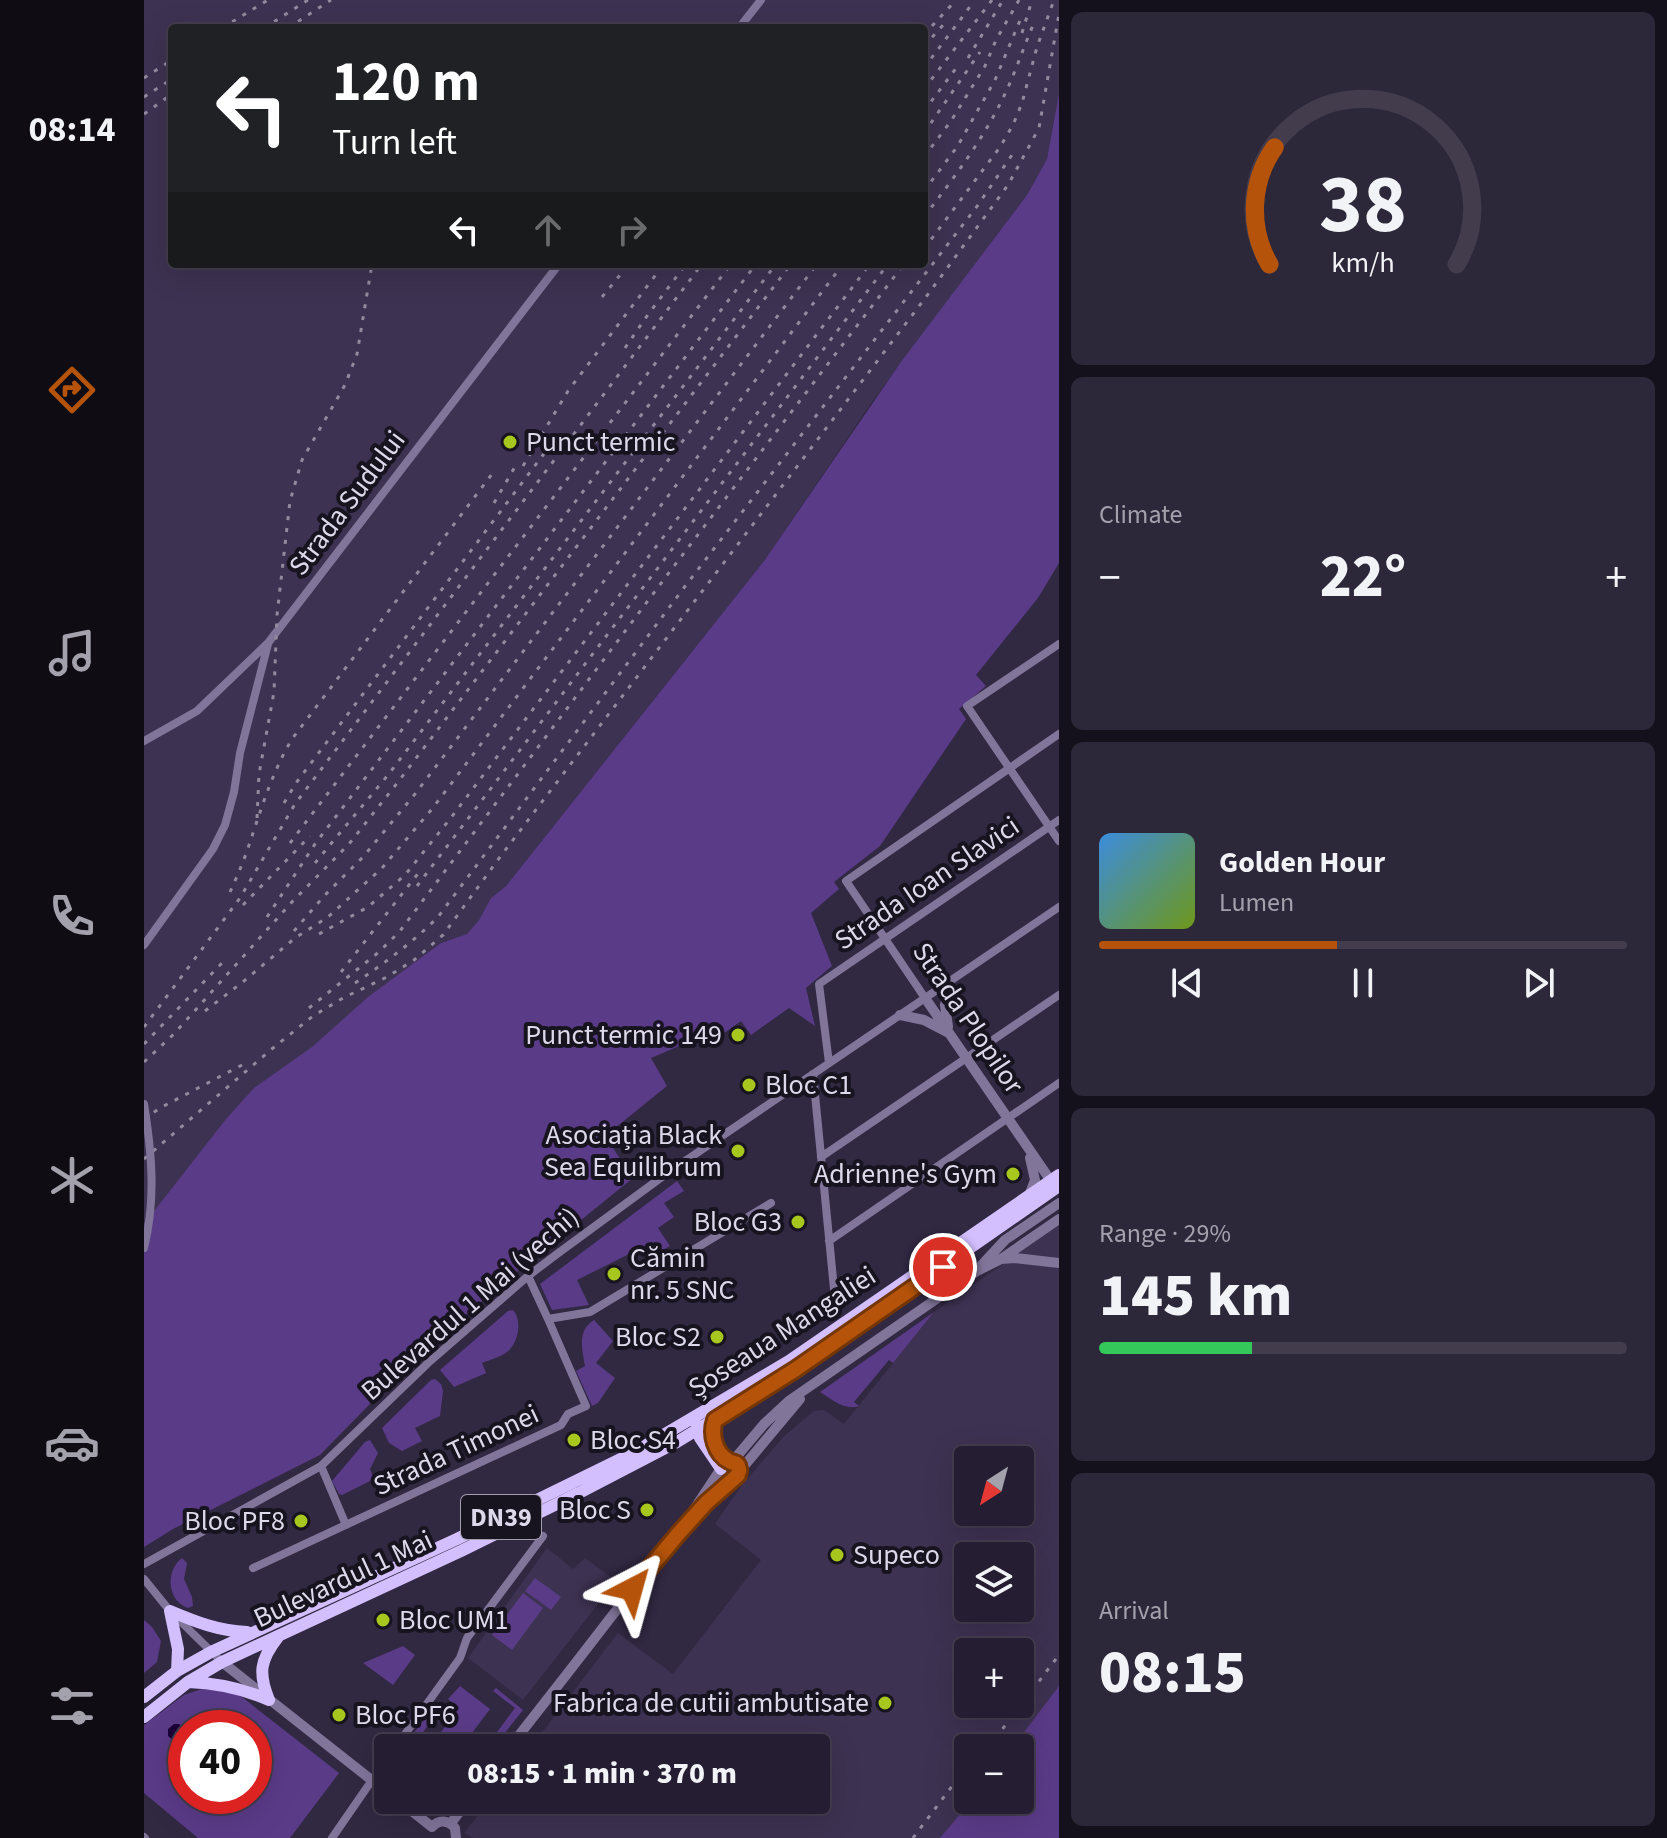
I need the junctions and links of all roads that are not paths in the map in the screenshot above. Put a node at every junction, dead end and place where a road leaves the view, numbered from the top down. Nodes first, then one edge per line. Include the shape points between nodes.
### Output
1 (761, 0) edge
2 (742, 24) edge
3 (556, 268) edge
4 (268, 643) junction
5 (1059, 644) edge
6 (1059, 734) edge
7 (144, 741) edge
8 (1009, 768) junction
9 (1059, 820) edge
10 (1049, 827) junction
11 (1059, 841) edge
12 (1059, 907) edge
13 (885, 939) junction
14 (144, 945) edge
15 (950, 981) junction
16 (1059, 995) edge
17 (925, 998) junction
18 (900, 1015) junction
19 (949, 1033) junction
20 (966, 1058) junction
21 (829, 1063) junction
22 (813, 1074) junction
23 (1059, 1083) edge
24 (144, 1104) edge
25 (1007, 1118) junction
26 (1028, 1149) junction
27 (821, 1157) junction
28 (1056, 1181) edge
29 (1029, 1196) junction
30 (771, 1203) dead end
31 (1059, 1203) edge
32 (1059, 1219) edge
33 (829, 1241) junction
34 (144, 1248) edge
35 (1001, 1259) junction
36 (1059, 1263) edge
37 (977, 1271) junction
38 (528, 1276) junction
39 (834, 1289) dead end
40 (548, 1319) junction
41 (809, 1388) junction
42 (715, 1420) junction
43 (694, 1425) junction
44 (725, 1465) junction
45 (321, 1466) junction
46 (737, 1475) junction
47 (346, 1525) junction
48 (679, 1533) junction
49 (543, 1536) dead end
50 (144, 1564) edge
51 (253, 1568) dead end
52 (144, 1579) edge
53 (170, 1611) junction
54 (252, 1632) junction
55 (280, 1635) junction
56 (211, 1652) junction
57 (222, 1662) junction
58 (177, 1671) junction
59 (188, 1682) junction
60 (144, 1697) edge
61 (269, 1700) junction
62 (144, 1717) edge
63 (405, 1734) edge
64 (520, 1734) edge
65 (374, 1777) edge
66 (372, 1780) junction
67 (412, 1814) edge
68 (458, 1814) edge
69 (451, 1823) junction
70 (431, 1832) edge
71 (332, 1838) edge
72 (456, 1838) edge

1 - 2 street
3 - 4 street, Strada Sudului
4 - 7 street, Strada Sudului via 197,711
4 - 14 street via 225,825
5 - 8 street via 967,706
6 - 8 street
8 - 10 street
8 - 13 street, Strada Plopilor via 846,881
9 - 10 street, Strada Ioan Slavici
10 - 11 street
10 - 13 street, Strada Ioan Slavici
12 - 15 street, Bulevardul 1 Mai (vechi)
13 - 17 street, Strada Plopilor
13 - 21 street, Strada Ioan Slavici via 819,984
15 - 17 street, Bulevardul 1 Mai (vechi)
15 - 19 street via 945,1005
16 - 20 street
17 - 18 street, Bulevardul 1 Mai (vechi)
17 - 19 street, Strada Plopilor
18 - 19 street
18 - 21 street, Bulevardul 1 Mai (vechi)
19 - 20 street, Strada Plopilor
20 - 25 street, Strada Plopilor
20 - 27 street
21 - 22 street, Bulevardul 1 Mai (vechi)
22 - 27 street
22 - 38 street, Bulevardul 1 Mai (vechi)
23 - 25 street
24 - 34 street, bridge via 153,1186
25 - 26 street, Strada Plopilor
25 - 33 street
26 - 28 street, Strada Plopilor
26 - 29 street via 1035,1180
27 - 33 street
28 - 29 main road, Șoseaua Mangaliei
28 - 42 main road, Șoseaua Mangaliei via 836,1342
29 - 43 main road, Șoseaua Mangaliei
30 - 40 street via 590,1312
31 - 37 street via 1005,1240
32 - 35 street, Șoseaua Mangaliei
33 - 39 street
35 - 36 street
35 - 37 street, Șoseaua Mangaliei
37 - 41 street, Șoseaua Mangaliei
38 - 40 street, Strada Timonei
38 - 45 street, Bulevardul 1 Mai (vechi)
40 - 47 street, Strada Timonei via 586,1406 568,1414 561,1425
41 - 44 street, Șoseaua Mangaliei via 776,1412
41 - 46 street, Șoseaua Mangaliei
42 - 43 main road, Șoseaua Mangaliei
42 - 44 main road via 712,1431
43 - 44 main road
43 - 54 main road, Bulevardul 1 Mai / DN39
43 - 55 main road, Bulevardul 1 Mai via 638,1463 510,1528
44 - 46 street via 737,1464
44 - 46 street via 724,1478
44 - 48 street, Șoseaua Mangaliei
45 - 47 street
45 - 50 street, Bulevardul 1 Mai (vechi)
46 - 48 street, Șoseaua Mangaliei
47 - 51 street, Strada Timonei
48 - 64 street, Șoseaua Mangaliei
49 - 63 street via 467,1638 460,1658
52 - 53 street
53 - 54 main road via 217,1629
53 - 56 street
53 - 58 main road
54 - 56 main road, Bulevardul 1 Mai / DN39
55 - 57 main road, Bulevardul 1 Mai
55 - 61 main road via 261,1669
56 - 57 street
56 - 58 main road, Bulevardul 1 Mai
57 - 59 main road, Bulevardul 1 Mai
57 - 61 street
58 - 60 main road, Bulevardul 1 Mai
59 - 61 main road
59 - 62 main road, Bulevardul 1 Mai
61 - 66 street
65 - 66 street
66 - 71 street
67 - 70 street
68 - 69 street
69 - 70 street via 439,1822
69 - 72 street

